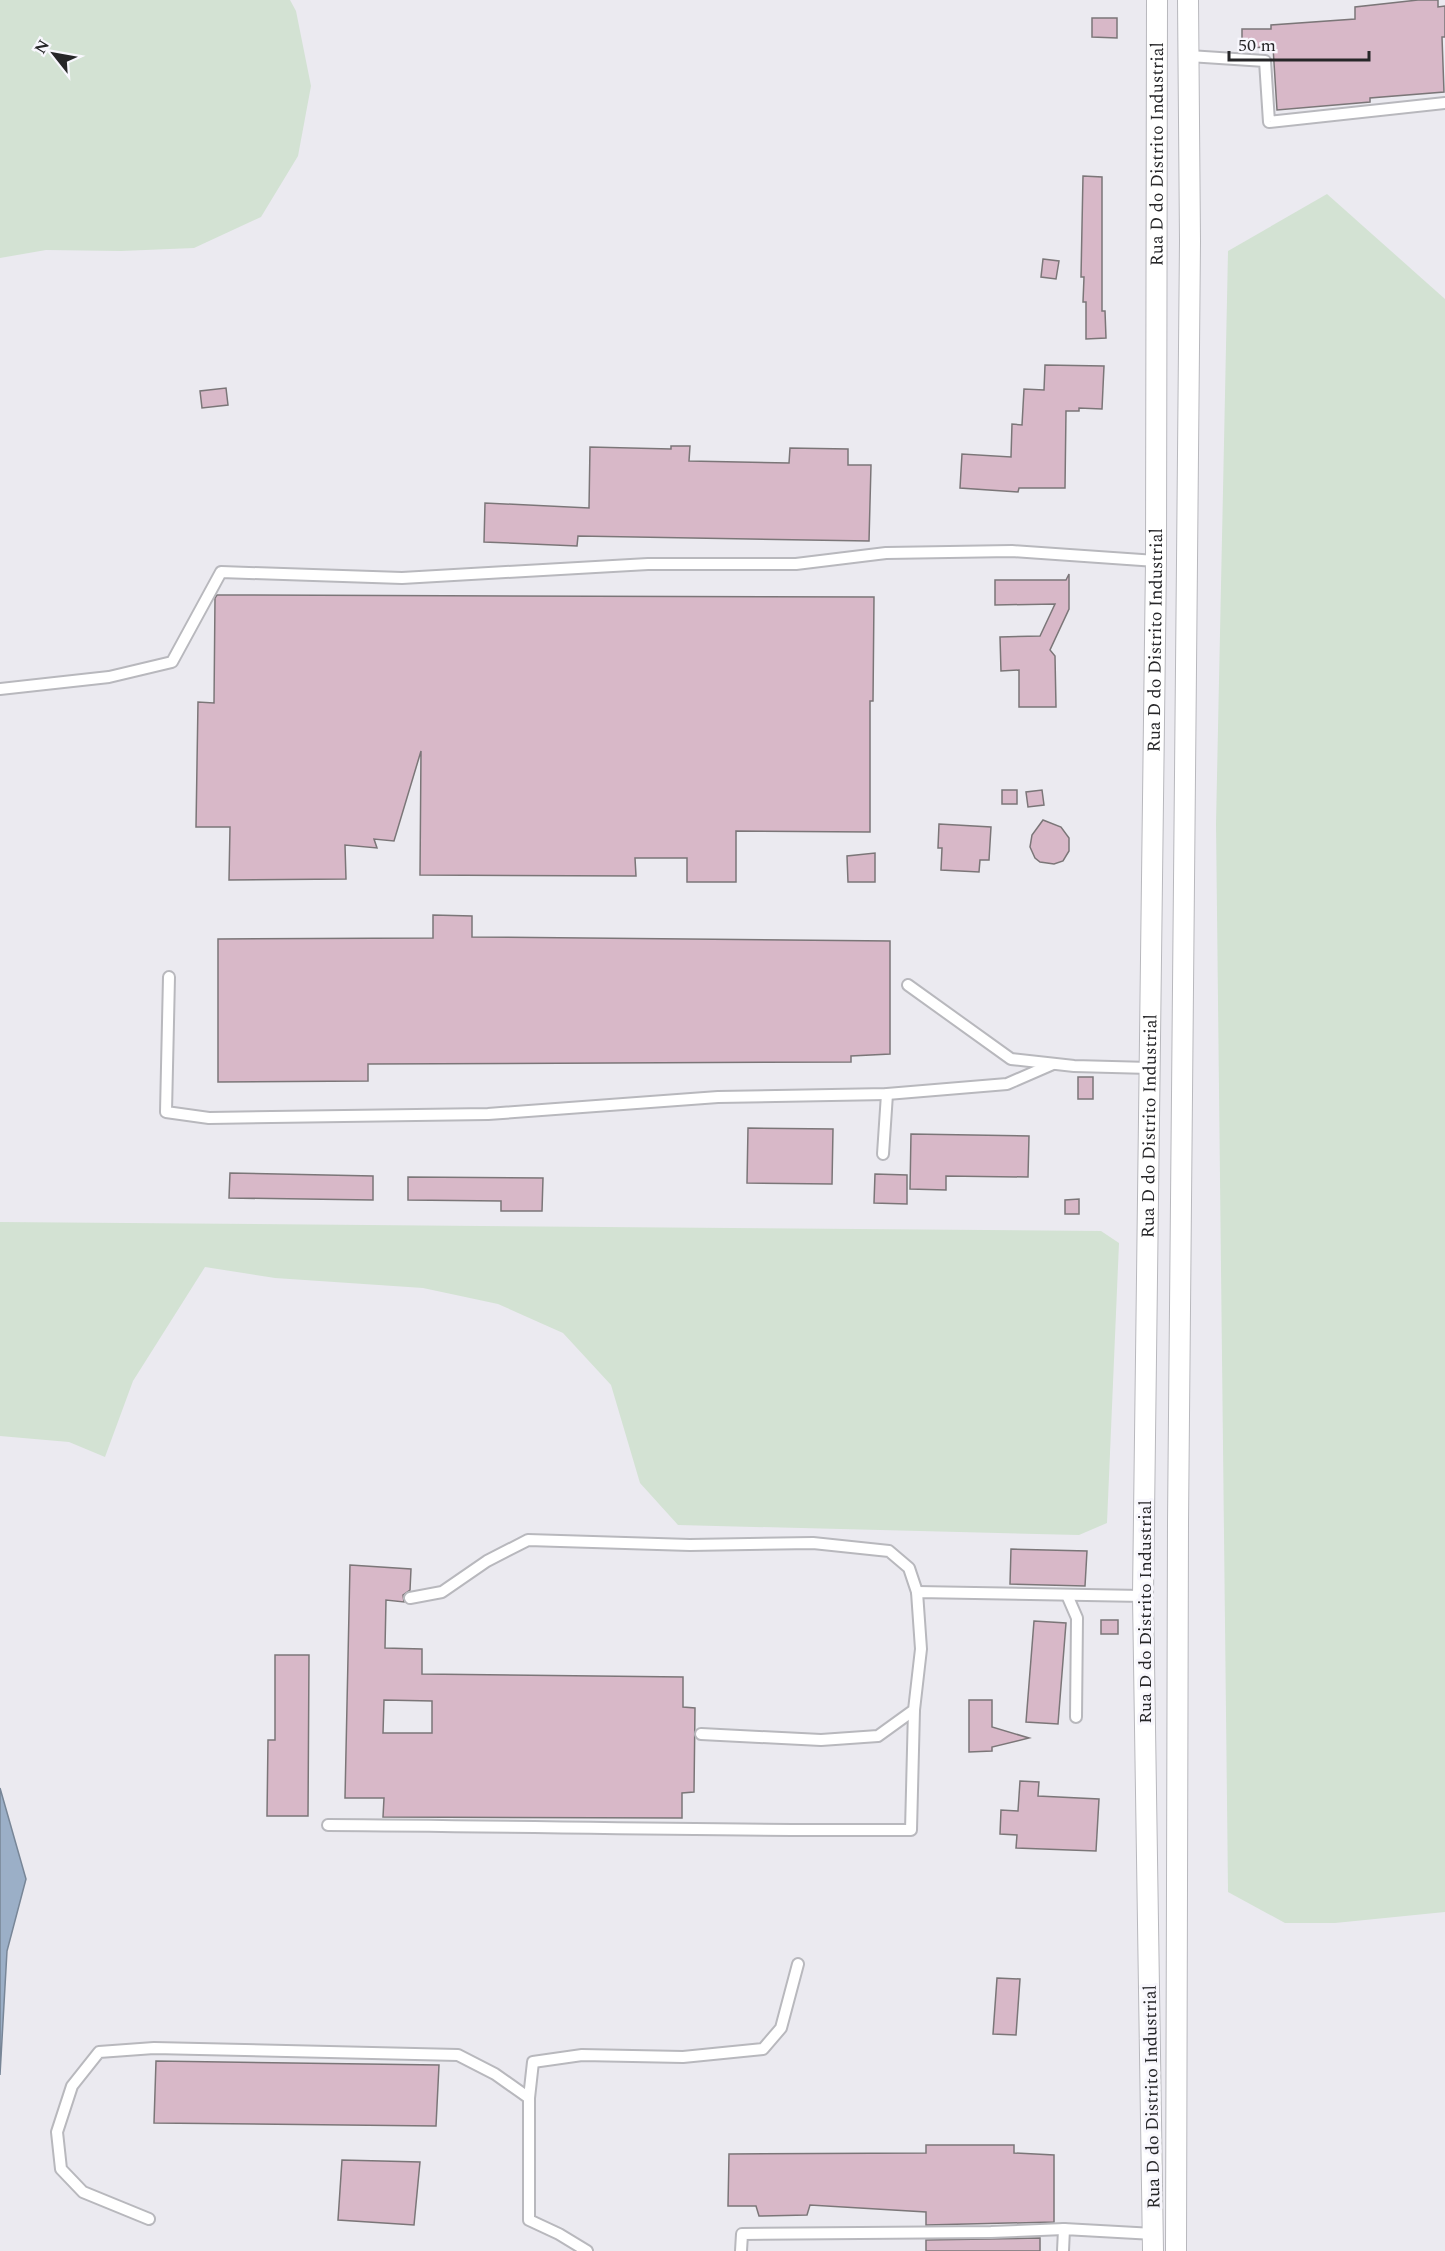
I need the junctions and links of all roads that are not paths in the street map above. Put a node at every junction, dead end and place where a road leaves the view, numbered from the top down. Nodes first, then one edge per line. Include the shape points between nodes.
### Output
1 (1157, 0) edge
2 (1188, 0) edge
3 (1189, 56) junction
4 (1445, 103) edge
5 (1188, 558) junction
6 (1156, 561) junction
7 (0, 689) edge
8 (168, 977) dead end
9 (908, 985) dead end
10 (1053, 1064) junction
11 (1150, 1068) junction
12 (887, 1094) junction
13 (883, 1154) dead end
14 (917, 1592) junction
15 (1066, 1594) junction
16 (1143, 1596) junction
17 (410, 1598) dead end
18 (914, 1710) junction
19 (1076, 1717) dead end
20 (701, 1734) dead end
21 (328, 1824) dead end
22 (798, 1964) dead end
23 (529, 2098) junction
24 (149, 2219) dead end
25 (1064, 2229) junction
26 (1153, 2242) edge
27 (1176, 2242) edge
28 (587, 2251) edge
29 (741, 2251) edge
30 (1063, 2251) edge

1 - 6 street, Rua D do Distrito Industrial
2 - 3 street, Rua D do Distrito Industrial
3 - 4 lane via 1264,61 1269,122
3 - 5 street, Rua D do Distrito Industrial
5 - 6 street
5 - 27 street, Rua D do Distrito Industrial via 1178,1499
6 - 7 lane via 1012,551 886,554 796,564 648,564 402,578 221,572 172,662 109,677
6 - 11 street, Rua D do Distrito Industrial
8 - 12 lane via 166,1112 209,1118 488,1114 718,1097
9 - 10 lane via 1011,1059
10 - 11 lane
10 - 12 lane via 1007,1084
11 - 16 street, Rua D do Distrito Industrial
12 - 13 lane
14 - 15 lane
14 - 17 lane via 909,1569 889,1551 813,1543 690,1545 528,1540 442,1592
14 - 18 lane via 921,1649
15 - 16 lane
15 - 19 lane via 1077,1618
16 - 26 street, Rua D do Distrito Industrial
18 - 20 lane via 878,1736 821,1740
18 - 21 lane via 911,1830 709,1831
22 - 23 lane via 781,2028 763,2049 683,2058 582,2055 533,2062
23 - 24 lane via 459,2055 154,2048 99,2052 72,2086 57,2132 61,2169 84,2192
23 - 28 lane via 528,2220
25 - 26 lane
25 - 29 lane via 742,2234
25 - 30 lane
26 - 27 street

